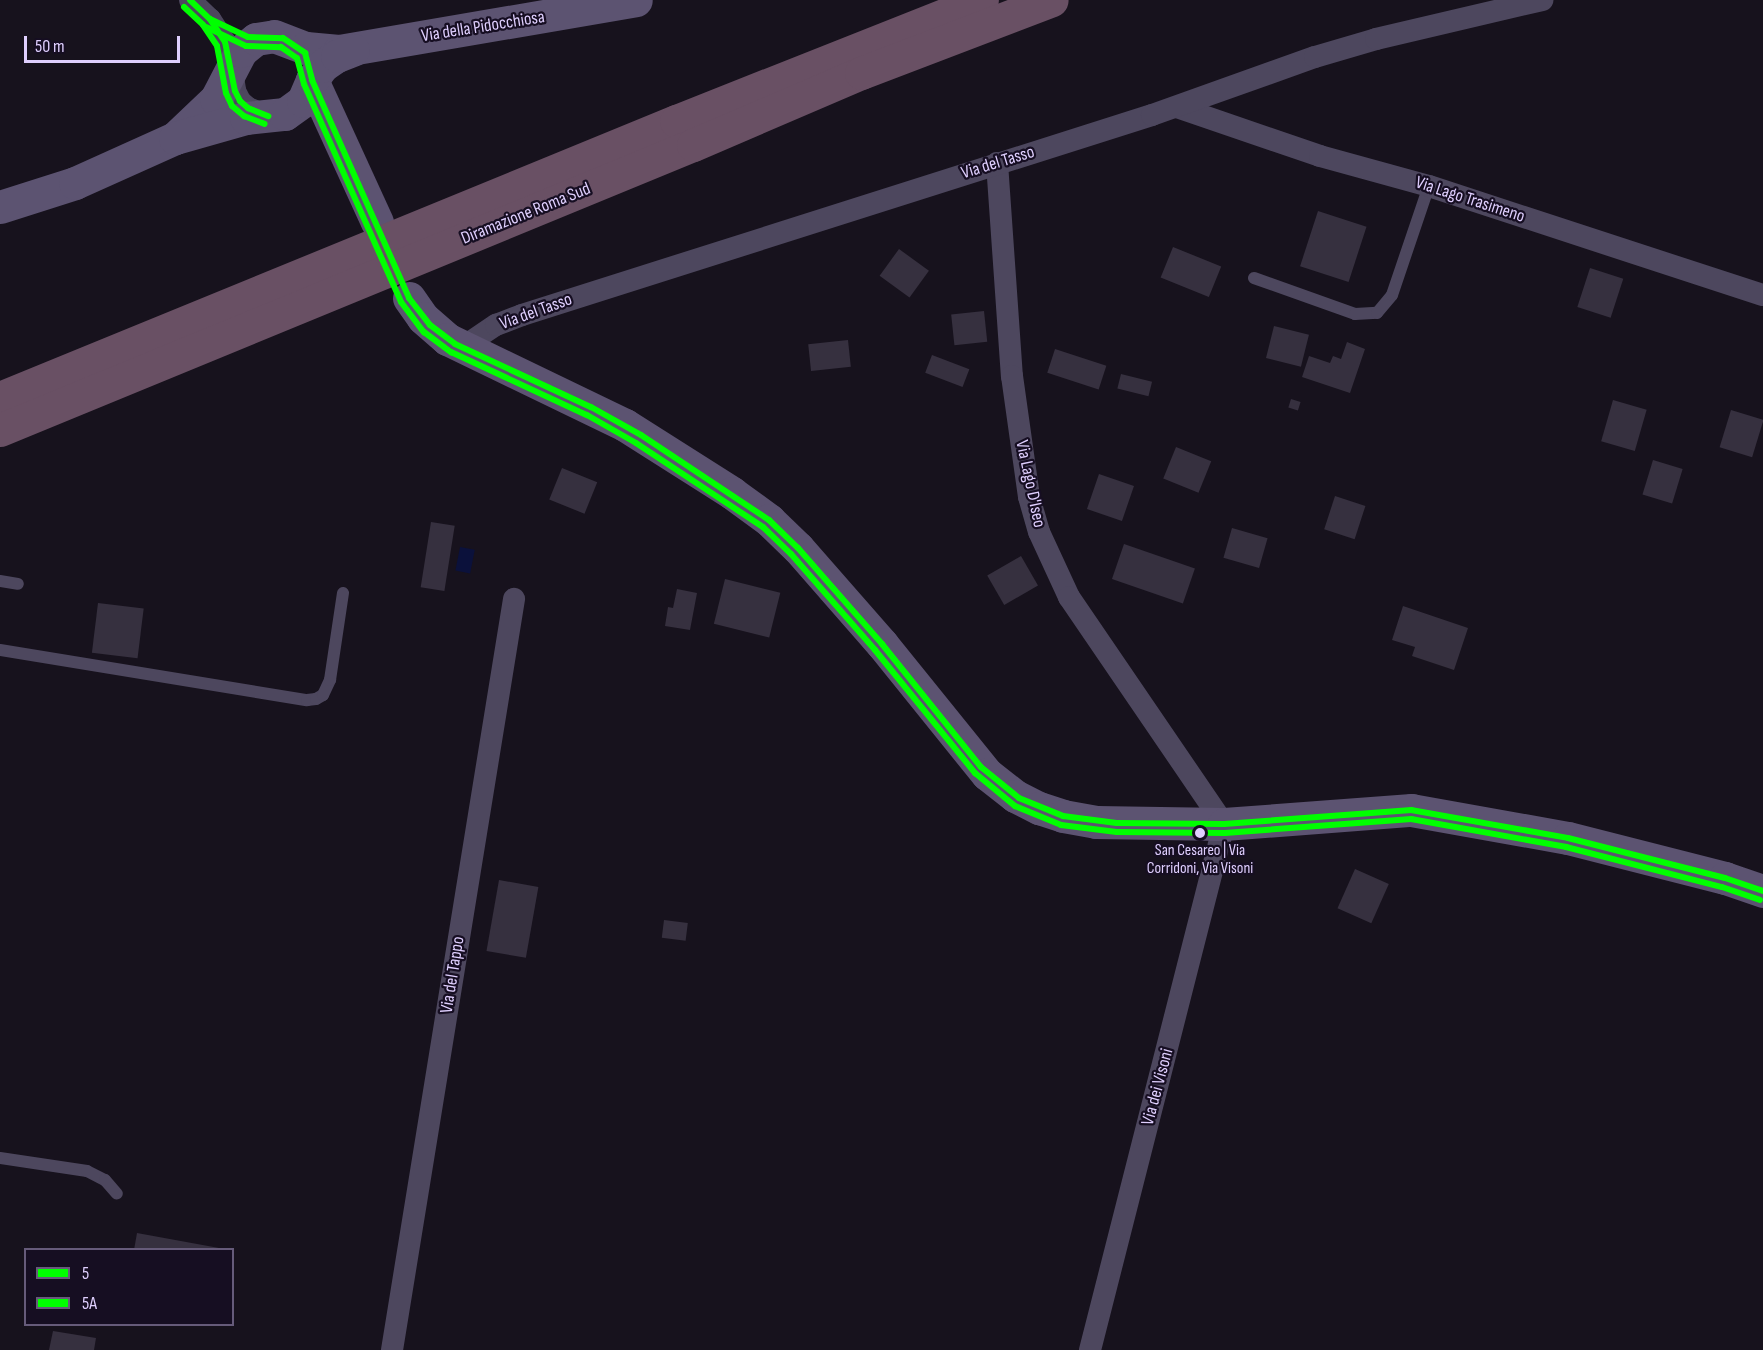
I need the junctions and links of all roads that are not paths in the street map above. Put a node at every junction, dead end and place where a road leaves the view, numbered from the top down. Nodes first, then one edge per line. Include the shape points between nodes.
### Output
1 (190, 0) edge
2 (636, 0) edge
3 (982, 0) edge
4 (1076, 0) edge
5 (1542, 0) edge
6 (1039, 5) edge
7 (210, 19) junction
8 (256, 39) junction
9 (298, 46) junction
10 (366, 46) junction
11 (232, 70) junction
12 (312, 80) junction
13 (1177, 107) junction
14 (276, 115) junction
15 (175, 138) junction
16 (341, 142) junction
17 (997, 164) junction
18 (1429, 186) junction
19 (0, 207) edge
20 (377, 222) dead end
21 (1254, 278) dead end
22 (1763, 295) edge
23 (409, 298) dead end
24 (463, 347) junction
25 (0, 398) edge
26 (0, 430) edge
27 (0, 581) edge
28 (18, 584) dead end
29 (343, 592) dead end
30 (514, 599) dead end
31 (0, 650) edge
32 (1224, 824) junction
33 (1763, 891) edge
34 (0, 1158) edge
35 (117, 1194) dead end
36 (392, 1350) edge
37 (1090, 1350) edge

1 - 7 street
2 - 10 street, Via della Pidocchiosa
3 - 25 highway, Diramazione Roma Sud
4 - 6 highway, Diramazione Roma Sud
5 - 13 street, Via del Tasso via 1357,44
6 - 26 highway, Diramazione Roma Sud via 861,73
7 - 8 street
7 - 11 street via 225,42
8 - 9 street via 274,36
8 - 11 street via 241,51
9 - 10 street, Via della Pidocchiosa via 326,51
9 - 12 street via 308,59
10 - 12 street, Via della Pidocchiosa via 330,60
11 - 14 street via 240,101 248,108
11 - 15 street via 216,99
12 - 14 street via 303,101
12 - 16 street
13 - 17 street, Via del Tasso
13 - 18 street, Via Lago Trasimeno via 1320,156
14 - 15 street via 246,118
14 - 16 street via 316,121
15 - 19 street via 75,183
16 - 20 street
17 - 24 street, Via del Tasso via 522,315 496,325
17 - 32 street, Via Lago D'Iseo via 1012,376 1028,487 1039,532 1069,597
18 - 21 lane via 1392,295 1377,313 1355,314
18 - 22 street, Via Lago Trasimeno
23 - 24 street via 430,325
24 - 32 street via 625,425 769,520 882,644 981,767 1018,798 1057,814 1096,822
27 - 28 lane
29 - 31 lane via 330,680 323,695 316,699
30 - 36 street, Via del Tappo
32 - 33 street via 1412,810 1568,838
32 - 37 street, Via dei Visoni
34 - 35 lane via 87,1171 105,1180

